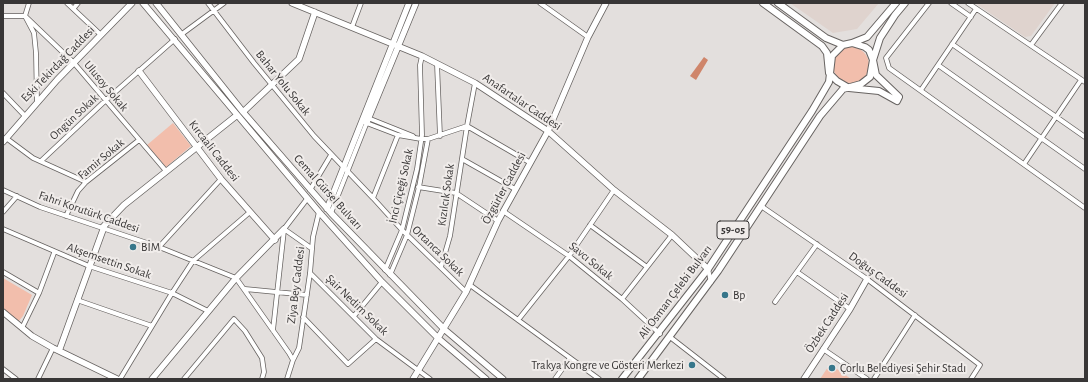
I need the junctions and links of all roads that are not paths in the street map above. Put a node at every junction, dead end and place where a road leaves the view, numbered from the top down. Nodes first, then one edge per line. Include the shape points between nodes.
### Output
1 (29, 3) edge
2 (67, 3) edge
3 (78, 3) edge
4 (132, 3) edge
5 (143, 3) edge
6 (156, 3) edge
7 (208, 3) edge
8 (224, 3) edge
9 (294, 3) edge
10 (361, 3) edge
11 (409, 3) edge
12 (416, 3) edge
13 (540, 3) edge
14 (606, 3) edge
15 (763, 3) edge
16 (778, 3) edge
17 (896, 3) edge
18 (905, 3) edge
19 (929, 3) edge
20 (951, 3) edge
21 (968, 3) edge
22 (1062, 3) edge
23 (74, 8) junction
24 (976, 9) junction
25 (213, 10) junction
26 (316, 12) junction
27 (3, 16) edge
28 (25, 16) junction
29 (971, 17) junction
30 (352, 27) junction
31 (182, 34) junction
32 (100, 35) junction
33 (588, 37) junction
34 (174, 40) junction
35 (852, 42) junction
36 (952, 44) junction
37 (396, 45) junction
38 (843, 45) junction
39 (1031, 45) junction
40 (422, 56) junction
41 (873, 60) junction
42 (74, 63) junction
43 (437, 64) junction
44 (938, 65) junction
45 (140, 71) junction
46 (830, 73) junction
47 (1083, 81) edge
48 (475, 83) junction
49 (272, 86) junction
50 (849, 88) junction
51 (921, 90) junction
52 (3, 93) edge
53 (105, 101) junction
54 (37, 102) junction
55 (243, 112) junction
56 (24, 116) junction
57 (236, 116) junction
58 (1056, 116) junction
59 (365, 120) junction
60 (467, 126) junction
61 (548, 131) junction
62 (398, 135) junction
63 (440, 136) junction
64 (1085, 137) edge
65 (1042, 138) junction
66 (421, 139) junction
67 (428, 139) junction
68 (5, 140) edge
69 (139, 140) junction
70 (195, 147) junction
71 (331, 155) junction
72 (462, 159) junction
73 (41, 161) junction
74 (529, 162) junction
75 (1024, 164) junction
76 (1085, 169) edge
77 (345, 170) junction
78 (166, 171) junction
79 (221, 179) junction
80 (86, 182) junction
81 (414, 186) junction
82 (419, 187) junction
83 (515, 189) junction
84 (3, 190) edge
85 (310, 190) junction
86 (614, 190) junction
87 (456, 193) junction
88 (17, 196) junction
89 (373, 198) junction
90 (307, 199) junction
91 (760, 206) junction
92 (1085, 208) edge
93 (329, 211) junction
94 (503, 211) junction
95 (3, 212) edge
96 (250, 212) junction
97 (318, 212) junction
98 (66, 216) junction
99 (498, 221) junction
100 (590, 225) junction
101 (104, 227) junction
102 (3, 229) edge
103 (284, 229) junction
104 (402, 230) junction
105 (407, 235) junction
106 (672, 235) junction
107 (275, 240) junction
108 (817, 244) junction
109 (159, 247) junction
110 (311, 248) junction
111 (54, 252) junction
112 (570, 256) junction
113 (193, 261) junction
114 (89, 266) junction
115 (441, 266) junction
116 (647, 268) junction
117 (708, 269) junction
118 (385, 270) junction
119 (3, 272) edge
120 (797, 272) junction
121 (310, 273) junction
122 (390, 275) junction
123 (236, 278) junction
124 (867, 279) junction
125 (382, 282) junction
126 (711, 282) junction
127 (470, 285) junction
128 (245, 289) junction
129 (278, 291) junction
130 (39, 292) junction
131 (466, 292) junction
132 (172, 293) junction
133 (306, 295) junction
134 (622, 299) junction
135 (77, 300) junction
136 (775, 302) dead end
137 (850, 309) junction
138 (208, 311) junction
139 (3, 312) edge
140 (915, 315) junction
141 (354, 316) junction
142 (303, 317) junction
143 (518, 320) junction
144 (152, 326) junction
145 (22, 328) junction
146 (444, 329) junction
147 (273, 330) junction
148 (660, 334) junction
149 (670, 338) junction
150 (439, 339) junction
151 (376, 340) junction
152 (53, 348) junction
153 (823, 349) junction
154 (59, 352) junction
155 (570, 358) junction
156 (293, 360) junction
157 (3, 369) edge
158 (419, 371) junction
159 (15, 379) edge
160 (38, 379) edge
161 (119, 379) edge
162 (152, 379) edge
163 (184, 379) edge
164 (262, 379) edge
165 (287, 379) edge
166 (413, 379) edge
167 (430, 379) edge
168 (486, 379) edge
169 (503, 379) edge
170 (555, 379) edge
171 (599, 379) edge
172 (622, 379) edge
173 (638, 379) edge
174 (724, 379) edge
175 (804, 379) edge
176 (867, 379) edge
177 (874, 379) edge
178 (971, 379) edge

1 - 28 street
2 - 23 street
3 - 23 street
4 - 32 street, Eski Tekirdağ Caddesi
5 - 34 street, Cemal Gürsel Bulvarı
6 - 31 street, Cemal Gürsel Bulvarı
7 - 25 street, Bahar Yolu Sokak
8 - 25 street
9 - 26 street, Anafartalar Caddesi
10 - 30 street
11 - 37 street
12 - 37 street
13 - 33 street
14 - 33 street, Özgürler Caddesi
15 - 46 main road via 822,46 827,53
16 - 38 main road via 826,38
17 - 35 main road via 868,36
18 - 41 main road via 880,38
19 - 51 street via 886,58 888,68
20 - 29 street
21 - 24 street
22 - 39 street
23 - 32 street
24 - 29 street
24 - 39 street
25 - 31 street
25 - 49 street, Bahar Yolu Sokak
26 - 30 street, Anafartalar Caddesi
26 - 49 street via 299,59
27 - 28 street
28 - 42 street, Ulusoy Sokak
28 - 54 street via 34,33
29 - 36 street
30 - 37 street, Anafartalar Caddesi
31 - 55 street, Cemal Gürsel Bulvarı
32 - 42 street, Eski Tekirdağ Caddesi
33 - 61 street, Özgürler Caddesi
34 - 45 street, Ongün Sokak
34 - 57 street, Cemal Gürsel Bulvarı
35 - 38 main road
35 - 41 main road via 869,50
36 - 44 street
36 - 58 street
37 - 40 street, Anafartalar Caddesi
37 - 59 street
38 - 46 main road, 59-05 via 832,56
39 - 47 street
40 - 43 street, Anafartalar Caddesi
40 - 66 street, İnci Çiçeği Sokak
41 - 50 main road via 870,77 861,84
41 - 50 main road via 876,74 900,100 879,91
42 - 53 street, Ulusoy Sokak
42 - 54 street, Eski Tekirdağ Caddesi
43 - 48 street, Anafartalar Caddesi
43 - 63 street
44 - 51 street
44 - 65 street
45 - 53 street, Ongün Sokak
45 - 70 street, Kırcaali Caddesi
46 - 50 main road
46 - 117 main road, Ali Osman Çelebi Bulvarı / 59-05 via 829,82 812,111
47 - 58 street
48 - 60 street, Kızılcık Sokak
48 - 61 street, Anafartalar Caddesi
49 - 55 street
49 - 71 street, Bahar Yolu Sokak
50 - 91 main road, Ali Osman Çelebi Bulvarı via 839,93 820,116
51 - 75 street
52 - 56 street
53 - 69 street, Ulusoy Sokak
53 - 73 street, Ongün Sokak
54 - 56 street, Eski Tekirdağ Caddesi
55 - 85 street, Cemal Gürsel Bulvarı
56 - 68 street, Eski Tekirdağ Caddesi
57 - 70 street
57 - 90 street, Cemal Gürsel Bulvarı
58 - 64 street
58 - 65 street
59 - 62 street
59 - 66 street
59 - 77 street
60 - 63 street
60 - 72 street, Kızılcık Sokak
60 - 74 street
61 - 74 street, Özgürler Caddesi
61 - 86 street, Anafartalar Caddesi
62 - 66 street
62 - 89 street
63 - 67 street
65 - 75 street
65 - 76 street
66 - 67 street
66 - 81 street, İnci Çiçeği Sokak
67 - 82 street, İnci Çiçeği Sokak
68 - 73 street
69 - 78 street, Ulusoy Sokak
69 - 80 street, Famir Sokak
70 - 78 street
70 - 79 street, Kırcaali Caddesi
71 - 77 street, Bahar Yolu Sokak
71 - 85 street
72 - 83 street
72 - 87 street, Kızılcık Sokak
73 - 80 street
74 - 83 street, Özgürler Caddesi
75 - 92 street
77 - 89 street, Ortanca Sokak
77 - 93 street
78 - 101 street via 124,205
79 - 96 street, Kırcaali Caddesi
79 - 109 street
80 - 98 street, Famir Sokak via 78,191
81 - 82 street
81 - 104 street, İnci Çiçeği Sokak
82 - 87 street
82 - 105 street, İnci Çiçeği Sokak
83 - 94 street, Özgürler Caddesi
84 - 88 street, Fahri Korutürk Caddesi
85 - 93 street, Cemal Gürsel Bulvarı
86 - 100 street
86 - 106 street, Anafartalar Caddesi
87 - 99 street
87 - 115 street, Kızılcık Sokak via 450,236
88 - 95 street
88 - 98 street, Fahri Korutürk Caddesi
89 - 104 street, Ortanca Sokak
90 - 97 street, Cemal Gürsel Bulvarı
90 - 103 street
91 - 108 street, Doğuş Caddesi
91 - 126 main road, Ali Osman Çelebi Bulvarı
93 - 118 street, Cemal Gürsel Bulvarı
94 - 99 street, Özgürler Caddesi
94 - 112 street, Savcı Sokak
96 - 107 street, Kırcaali Caddesi
96 - 113 street
97 - 110 street, Ziya Bey Caddesi
97 - 125 street, Cemal Gürsel Bulvarı
98 - 101 street, Fahri Korutürk Caddesi
99 - 127 street, Özgürler Caddesi
100 - 112 street
100 - 116 street
101 - 109 street, Fahri Korutürk Caddesi
101 - 114 street
102 - 111 street, Akşemsettin Sokak
103 - 107 street
103 - 110 street
103 - 129 street via 278,269
104 - 105 street, Ortanca Sokak
104 - 118 street, İnci Çiçeği Sokak
105 - 115 street, Ortanca Sokak
105 - 122 street, İnci Çiçeği Sokak
106 - 116 street
106 - 117 street, Anafartalar Caddesi
107 - 123 street
108 - 120 street
108 - 124 street, Doğuş Caddesi
109 - 113 street, Fahri Korutürk Caddesi
110 - 121 street, Ziya Bey Caddesi
111 - 114 street, Akşemsettin Sokak
111 - 130 street
112 - 134 street, Savcı Sokak
112 - 143 street
113 - 123 street, Fahri Korutürk Caddesi
113 - 132 street
114 - 132 street, Akşemsettin Sokak
114 - 135 street
115 - 131 street, Ortanca Sokak
116 - 134 street
117 - 126 street
117 - 148 main road, Ali Osman Çelebi Bulvarı / 59-05
118 - 122 street, Cemal Gürsel Bulvarı
119 - 130 street
120 - 136 street
120 - 137 street
121 - 133 street, Ziya Bey Caddesi
121 - 141 street, Şair Nedim Sokak
122 - 146 street, Cemal Gürsel Bulvarı
123 - 128 street, Fahri Korutürk Caddesi
123 - 138 street
124 - 137 street, Özbek Caddesi
124 - 140 street, Doğuş Caddesi
125 - 141 street
125 - 150 street, Cemal Gürsel Bulvarı
126 - 149 main road, Ali Osman Çelebi Bulvarı
127 - 131 street, Özgürler Caddesi
127 - 143 street
128 - 129 street
128 - 147 street, Fahri Korutürk Caddesi
129 - 133 street
129 - 147 street
130 - 145 street
131 - 146 street, Özgürler Caddesi
132 - 138 street, Akşemsettin Sokak
132 - 144 street
133 - 142 street, Ziya Bey Caddesi
134 - 148 street, Savcı Sokak
135 - 144 street
135 - 154 street
137 - 153 street, Özbek Caddesi
138 - 162 street
139 - 145 street
140 - 177 street
140 - 178 street, Doğuş Caddesi via 980,365
141 - 151 street, Şair Nedim Sokak
142 - 151 street via 348,364
142 - 156 street, Ziya Bey Caddesi via 299,348
143 - 155 street
144 - 161 street
145 - 152 street
146 - 150 street, Özgürler Caddesi
146 - 169 street, Cemal Gürsel Bulvarı
147 - 156 street, Fahri Korutürk Caddesi
148 - 172 main road, Ali Osman Çelebi Bulvarı / 59-05
149 - 173 main road, Ali Osman Çelebi Bulvarı
149 - 174 street
150 - 158 street, Özgürler Caddesi
150 - 168 street, Cemal Gürsel Bulvarı
151 - 158 street, Şair Nedim Sokak
152 - 154 street
152 - 160 street
153 - 175 street, Özbek Caddesi
153 - 176 street
154 - 161 street
155 - 170 street
155 - 171 street
156 - 165 street
157 - 159 street
158 - 166 street, Özgürler Caddesi
158 - 167 street, Şair Nedim Sokak
163 - 164 street via 234,319 262,358

